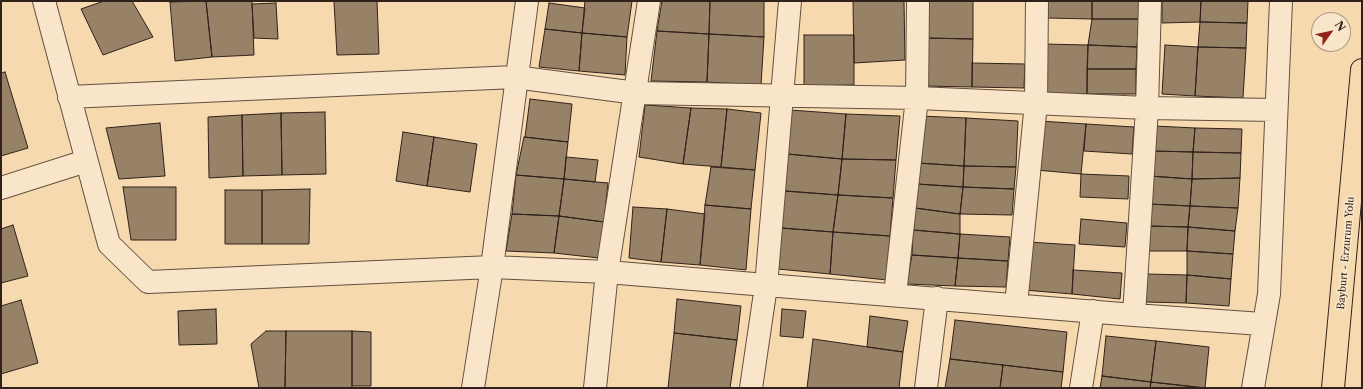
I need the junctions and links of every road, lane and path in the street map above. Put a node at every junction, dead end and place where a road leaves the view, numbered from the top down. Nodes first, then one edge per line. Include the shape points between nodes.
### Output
1 (44, 1) edge
2 (527, 1) edge
3 (649, 1) edge
4 (790, 1) edge
5 (918, 1) edge
6 (1037, 1) edge
7 (1150, 1) edge
8 (1281, 1) edge
9 (1362, 70) edge
10 (516, 77) junction
11 (636, 93) junction
12 (69, 97) junction
13 (782, 97) junction
14 (916, 98) junction
15 (1036, 103) junction
16 (1148, 108) junction
17 (1276, 110) junction
18 (86, 161) junction
19 (1, 188) edge
20 (492, 267) junction
21 (607, 272) junction
22 (766, 286) junction
23 (895, 295) junction
24 (937, 298) junction
25 (1016, 305) junction
26 (1094, 311) junction
27 (1134, 315) junction
28 (1262, 324) junction
29 (473, 388) edge
30 (595, 388) edge
31 (750, 388) edge
32 (926, 388) edge
33 (1081, 388) edge
34 (1252, 388) edge
35 (1333, 388) edge

1 - 12 street
2 - 10 street
3 - 11 street
4 - 13 street
5 - 14 street
6 - 15 street
7 - 16 street
8 - 17 street
9 - 35 highway, Bayburt - Erzurum Yolu
10 - 11 street
10 - 12 street
10 - 20 street
11 - 13 street
11 - 21 street
12 - 18 street
13 - 14 street
13 - 22 street
14 - 15 street
14 - 23 street
15 - 16 street
15 - 25 street
16 - 17 street
16 - 27 street
17 - 28 street via 1269,294
18 - 19 street
18 - 20 street via 109,244 148,282
20 - 21 street
20 - 29 street
21 - 22 street
21 - 30 street
22 - 23 street
22 - 31 street
23 - 24 street
24 - 25 street
24 - 32 street
25 - 26 street
26 - 27 street
26 - 33 street
27 - 28 street
28 - 34 street

